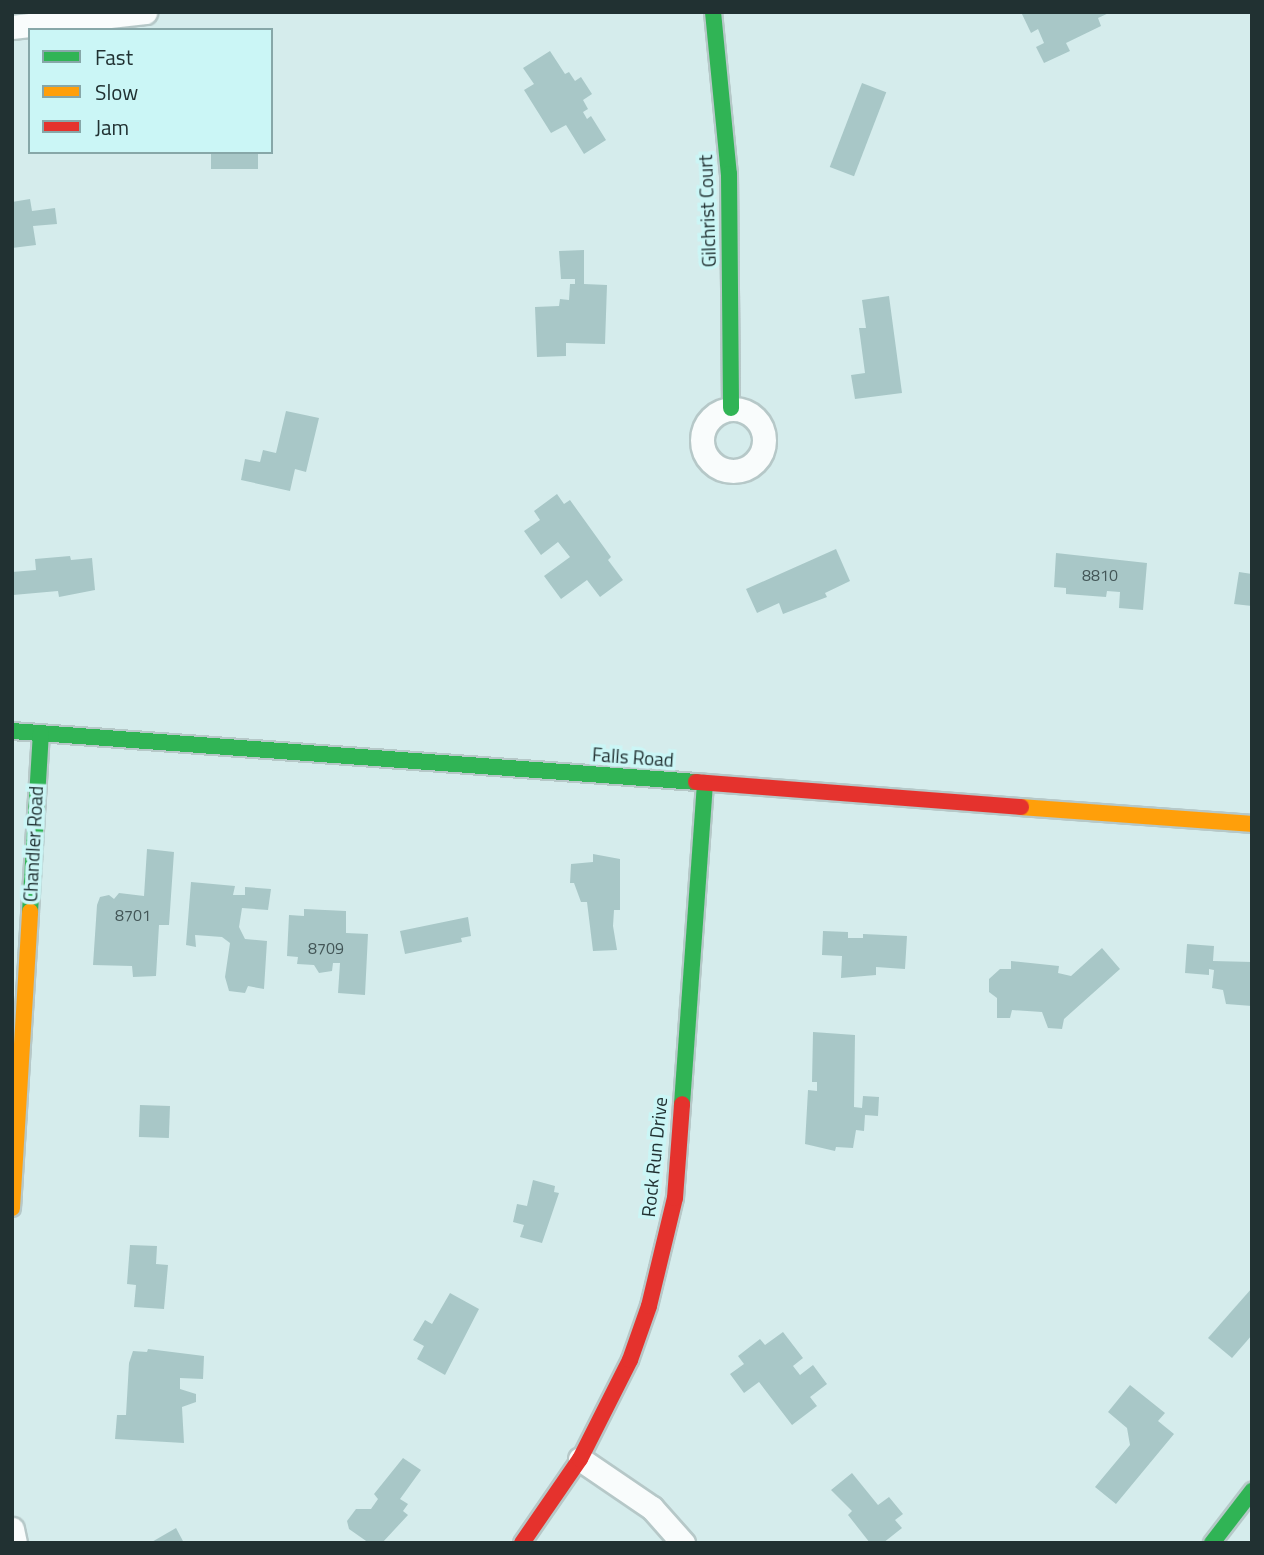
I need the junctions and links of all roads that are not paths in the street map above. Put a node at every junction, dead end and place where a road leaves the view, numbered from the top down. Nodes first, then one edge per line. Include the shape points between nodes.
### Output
1 (145, 12) edge
2 (713, 12) edge
3 (12, 27) edge
4 (731, 408) dead end
5 (12, 731) edge
6 (41, 733) junction
7 (705, 783) junction
8 (1252, 824) edge
9 (12, 1208) edge
10 (580, 1459) junction
11 (1252, 1491) edge
12 (12, 1529) edge
13 (15, 1543) edge
14 (522, 1543) edge
15 (683, 1543) edge
16 (1212, 1543) edge

1 - 3 street
2 - 4 street, Gilchrist Court via 729,174
5 - 6 street, Falls Road
6 - 7 street, Falls Road
6 - 9 street, Chandler Road
7 - 8 street, Falls Road
7 - 10 street, Rock Run Drive via 675,1198 649,1306 630,1360
10 - 14 street, Rock Run Drive
10 - 15 street via 652,1508
11 - 16 street
12 - 13 street

